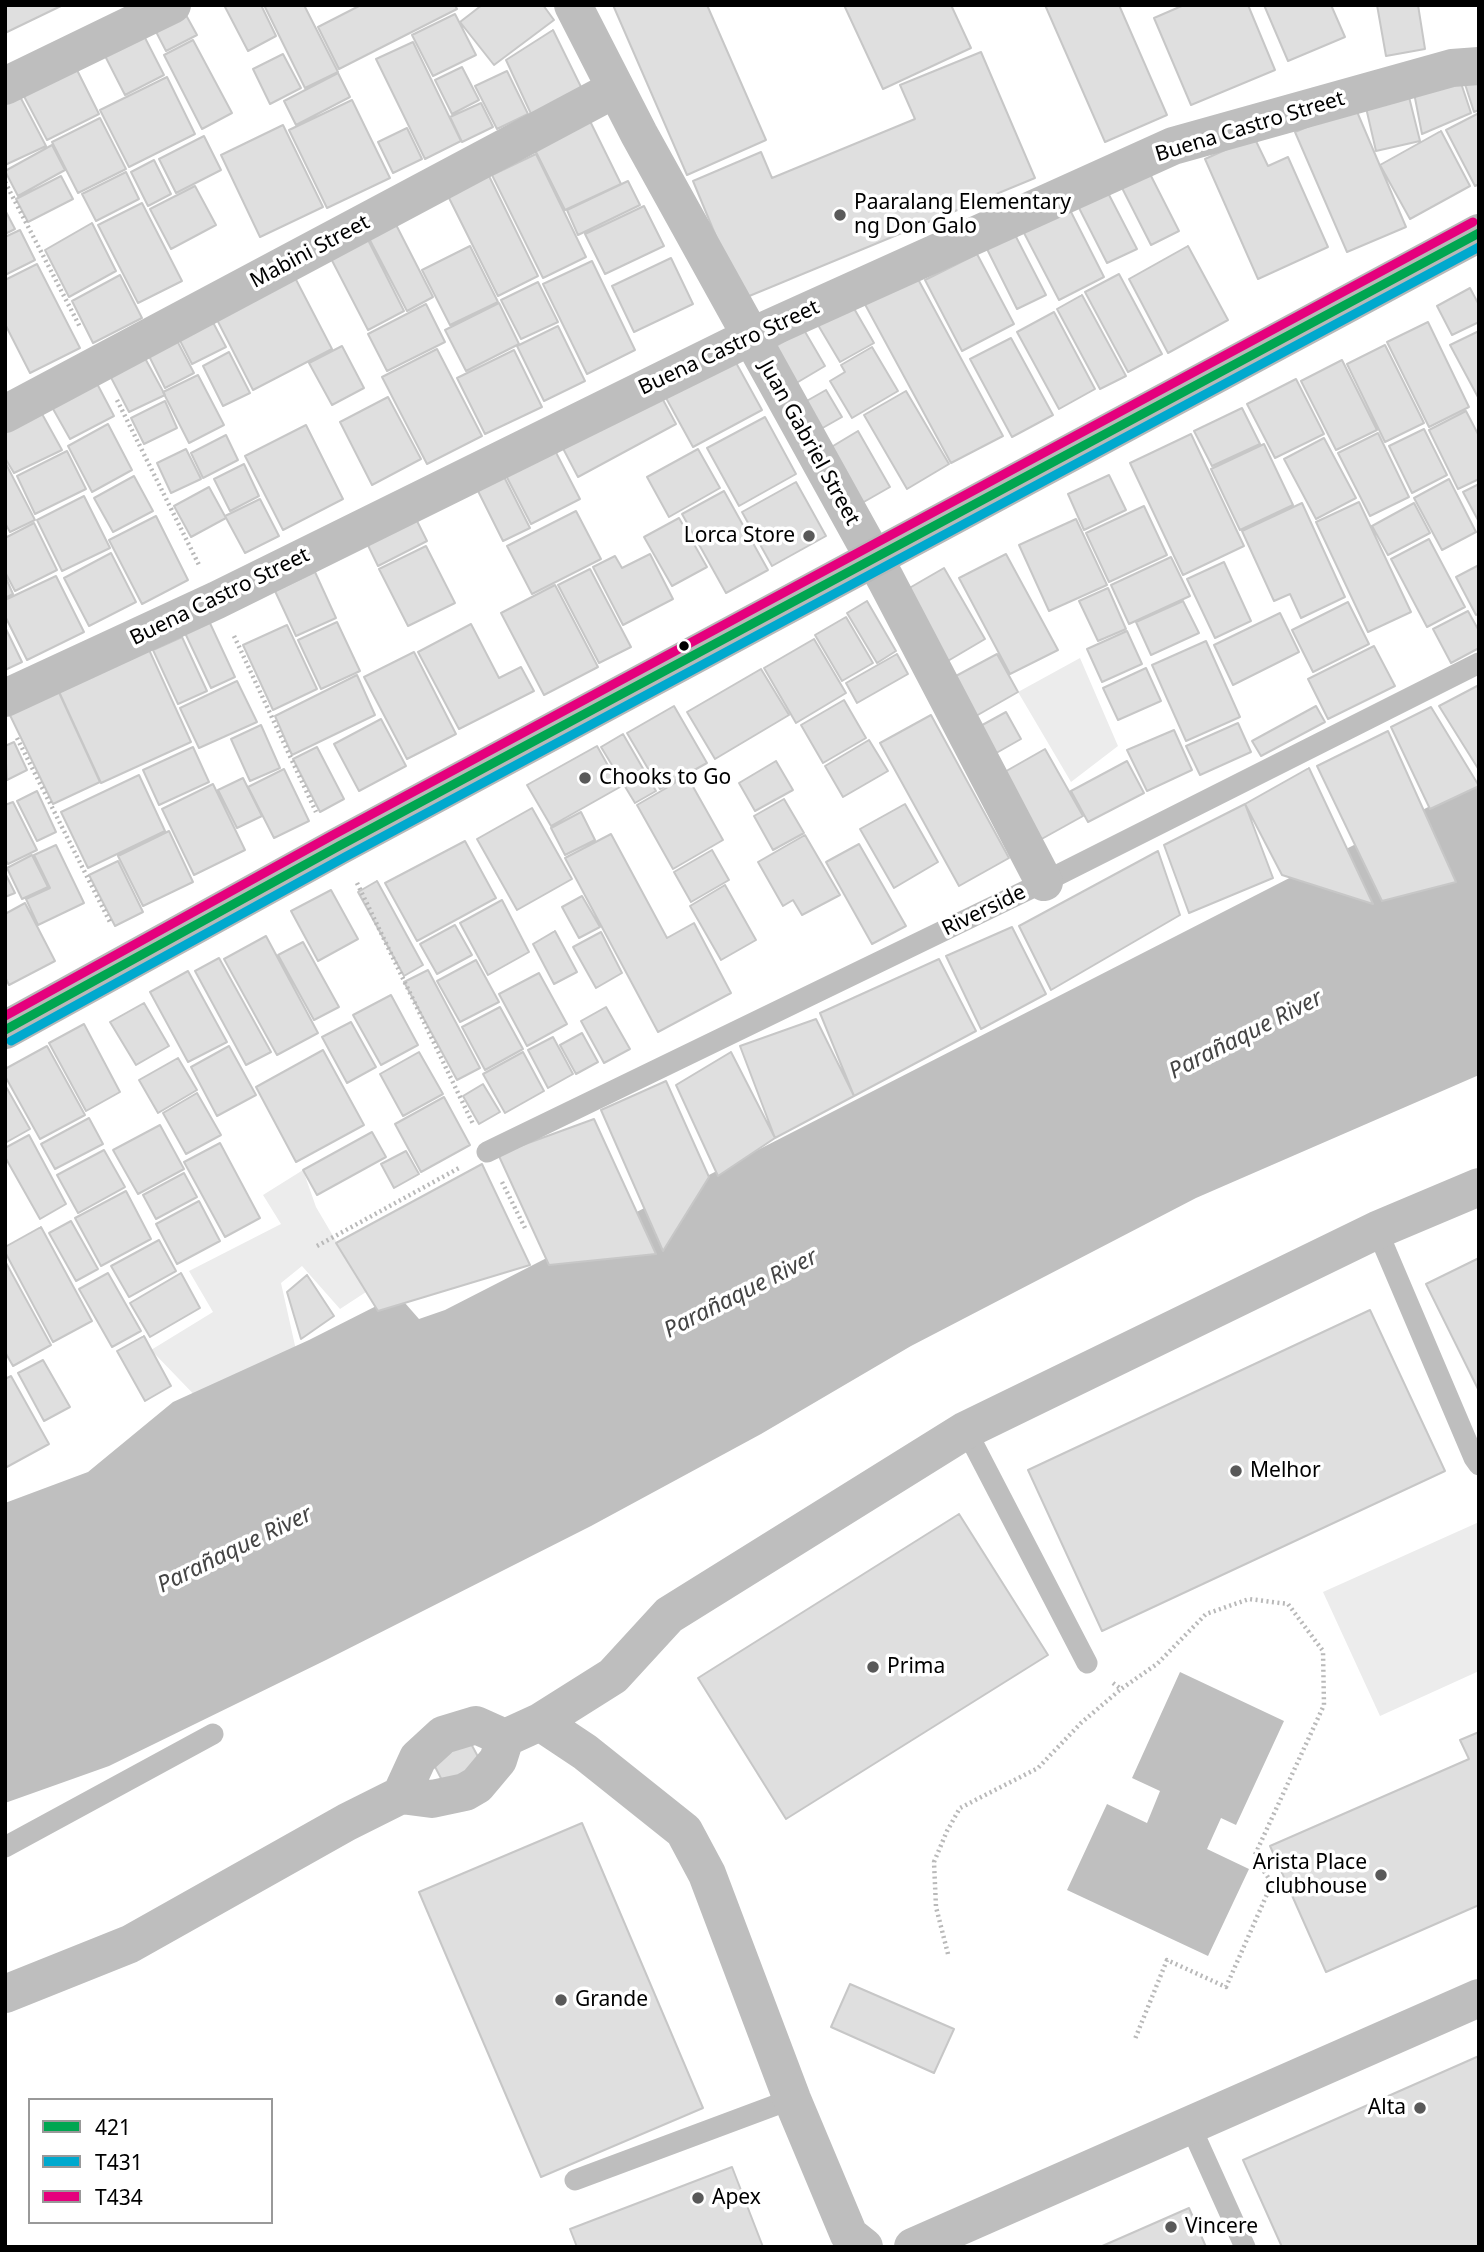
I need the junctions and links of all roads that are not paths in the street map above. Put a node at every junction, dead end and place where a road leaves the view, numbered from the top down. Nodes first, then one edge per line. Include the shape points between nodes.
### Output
1 (172, 5) edge
2 (573, 5) edge
3 (1479, 66) edge
4 (5, 86) edge
5 (615, 89) junction
6 (1479, 233) edge
7 (750, 337) junction
8 (5, 414) edge
9 (873, 561) junction
10 (1479, 663) edge
11 (8, 712) edge
12 (1044, 882) junction
13 (5, 1030) edge
14 (487, 1152) road end
15 (1479, 1187) edge
16 (1377, 1230) junction
17 (966, 1430) junction
18 (1479, 1465) edge
19 (1087, 1663) road end
20 (540, 1722) junction
21 (213, 1734) dead end
22 (505, 1738) junction
23 (401, 1795) junction
24 (5, 1847) edge
25 (5, 1994) edge
26 (1479, 1998) edge
27 (792, 2099) junction
28 (1190, 2125) junction
29 (575, 2180) dead end
30 (864, 2247) edge
31 (913, 2247) edge
32 (1245, 2247) edge

1 - 4 street
2 - 5 street, Juan Gabriel Street
3 - 7 street, Buena Castro Street via 1452,68 1172,146
5 - 7 street, Juan Gabriel Street
5 - 8 street, Mabini Street
6 - 9 main road
7 - 9 street, Juan Gabriel Street
7 - 11 street, Buena Castro Street via 217,600
9 - 12 street, Juan Gabriel Street
9 - 13 main road
10 - 12 lane, Riverside
12 - 14 lane, Riverside
15 - 16 street
16 - 17 street
16 - 18 lane
17 - 19 lane
17 - 20 street via 668,1615 613,1676
20 - 22 street
20 - 27 street via 684,1831 707,1874
21 - 24 lane
22 - 23 street via 498,1760 465,1792 432,1799
22 - 23 street via 476,1725 443,1735 418,1758
23 - 25 street via 130,1944
26 - 28 street
27 - 29 lane
27 - 30 street via 849,2235
28 - 31 street
28 - 32 lane

